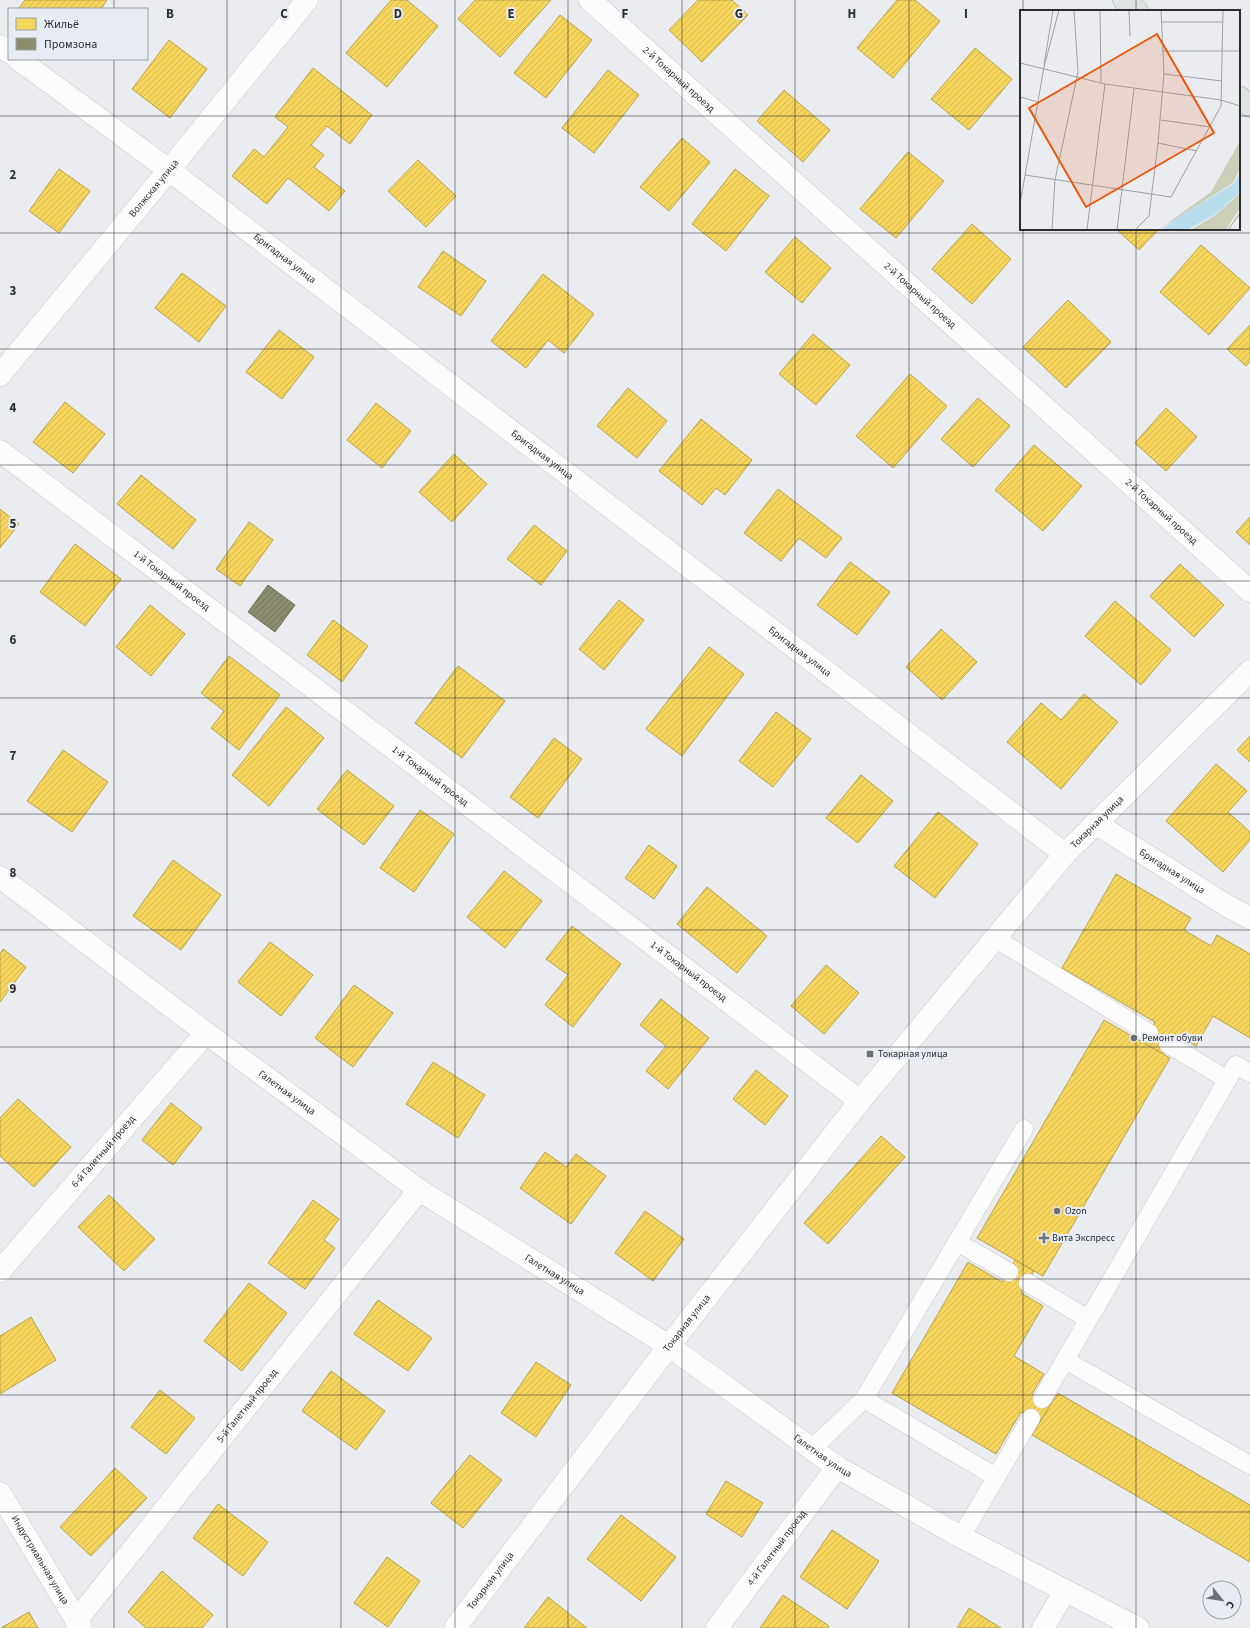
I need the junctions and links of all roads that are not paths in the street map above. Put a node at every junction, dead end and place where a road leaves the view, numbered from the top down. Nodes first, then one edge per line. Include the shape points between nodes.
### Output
1 (307, 0) edge
2 (590, 0) edge
3 (1124, 0) edge
4 (1136, 10) edge
5 (19, 60) edge
6 (1240, 98) edge
7 (1250, 106) edge
8 (169, 170) junction
9 (0, 375) edge
10 (0, 451) edge
11 (1250, 591) edge
12 (1250, 671) edge
13 (1096, 823) junction
14 (1065, 854) junction
15 (0, 877) edge
16 (1250, 918) edge
17 (996, 939) junction
18 (206, 1033) junction
19 (1149, 1033) dead end
20 (1168, 1044) dead end
21 (1250, 1073) edge
22 (1228, 1080) junction
23 (860, 1101) junction
24 (1024, 1129) dead end
25 (419, 1190) junction
26 (957, 1242) junction
27 (0, 1271) edge
28 (1008, 1272) dead end
29 (1028, 1283) dead end
30 (1088, 1319) junction
31 (669, 1346) junction
32 (1064, 1360) junction
33 (864, 1399) junction
34 (1042, 1399) dead end
35 (1030, 1418) dead end
36 (812, 1449) junction
37 (1250, 1465) edge
38 (837, 1467) junction
39 (996, 1477) junction
40 (0, 1493) edge
41 (961, 1537) junction
42 (1065, 1591) junction
43 (78, 1624) edge
44 (455, 1628) edge
45 (717, 1628) edge
46 (1043, 1628) edge
47 (1138, 1628) edge

1 - 8 street, Волжская улица
2 - 11 street, 2-й Токарный проезд
3 - 4 main road
5 - 8 street, Бригадная улица
6 - 7 main road
8 - 9 street, Волжская улица
8 - 14 street, Бригадная улица
10 - 23 street, 1-й Токарный проезд
12 - 13 street, Токарная улица
13 - 14 street, Токарная улица
13 - 16 street, Бригадная улица
14 - 17 street, Токарная улица
15 - 18 street, Галетная улица
17 - 19 lane
17 - 23 street, Токарная улица
18 - 25 street, Галетная улица
18 - 27 street, 6-й Галетный проезд
20 - 22 lane
21 - 22 lane via 1236,1065
22 - 30 lane
23 - 31 street, Токарная улица
24 - 26 lane
25 - 31 street, Галетная улица
25 - 43 street, 5-й Галетный проезд
26 - 28 lane
26 - 33 lane
29 - 30 lane
30 - 32 lane
31 - 36 street, Галетная улица
31 - 44 street, Токарная улица
32 - 34 lane
32 - 37 lane
33 - 36 lane
33 - 39 lane
35 - 39 lane
36 - 38 street, Галетная улица
38 - 41 street, Галетная улица
38 - 45 street, 4-й Галетный проезд
39 - 41 lane
40 - 43 street, Индустриальная улица
41 - 42 street, Галетная улица
42 - 46 street
42 - 47 street, Галетная улица

